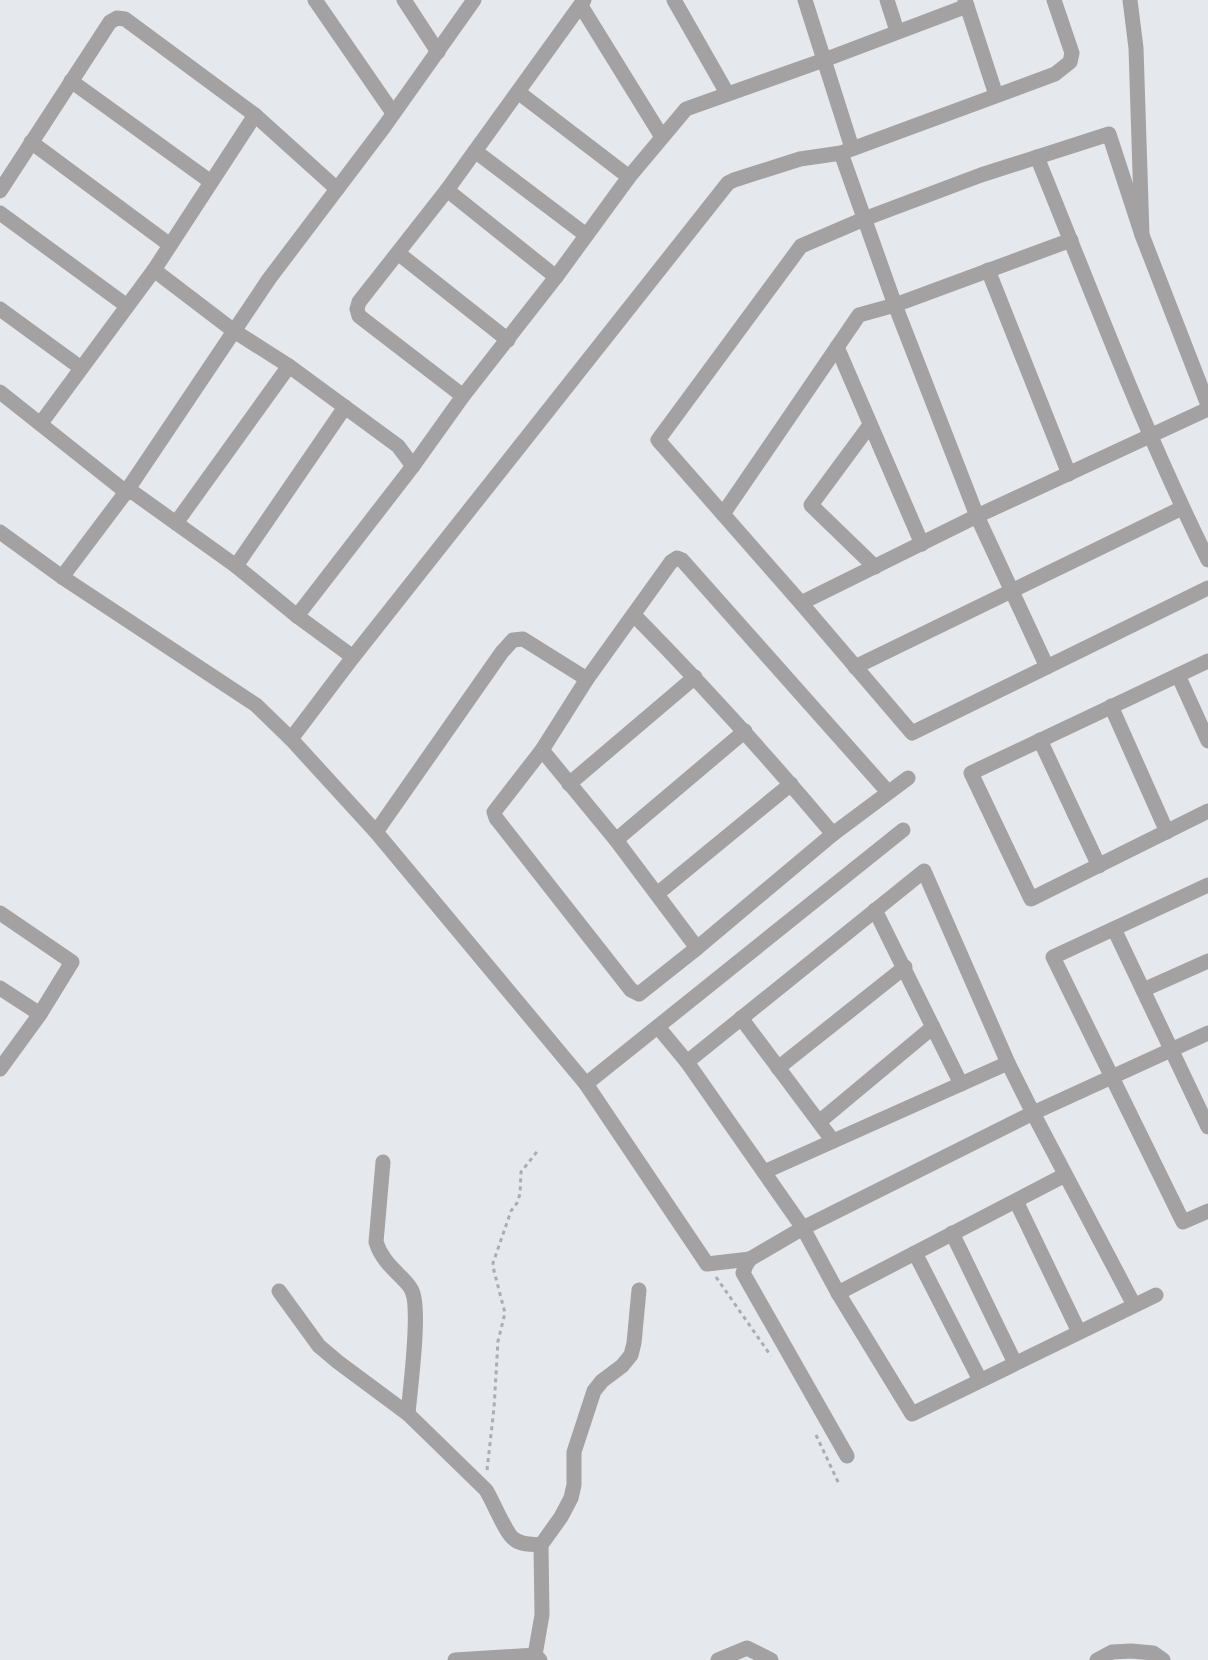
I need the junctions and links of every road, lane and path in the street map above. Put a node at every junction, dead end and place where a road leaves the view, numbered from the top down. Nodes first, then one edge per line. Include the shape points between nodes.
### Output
1 (315, 0) edge
2 (404, 0) edge
3 (474, 0) edge
4 (674, 0) edge
5 (805, 0) edge
6 (887, 0) edge
7 (1054, 0) edge
8 (1130, 0) edge
9 (582, 3) edge
10 (966, 3) edge
11 (897, 31) junction
12 (438, 52) junction
13 (824, 60) junction
14 (71, 81) junction
15 (518, 92) junction
16 (727, 93) junction
17 (996, 95) junction
18 (393, 113) junction
19 (255, 115) junction
20 (662, 137) junction
21 (31, 142) junction
22 (846, 150) junction
23 (475, 151) junction
24 (1037, 157) junction
25 (629, 177) junction
26 (211, 182) junction
27 (337, 189) junction
28 (0, 190) edge
29 (447, 190) junction
30 (0, 213) edge
31 (864, 219) junction
32 (586, 235) junction
33 (1142, 235) junction
34 (1071, 240) junction
35 (170, 245) junction
36 (398, 253) junction
37 (154, 270) junction
38 (988, 270) junction
39 (556, 277) junction
40 (895, 305) junction
41 (127, 306) junction
42 (0, 309) edge
43 (234, 331) junction
44 (508, 340) junction
45 (837, 347) junction
46 (289, 366) junction
47 (81, 368) junction
48 (0, 392) edge
49 (463, 396) junction
50 (345, 407) junction
51 (1208, 407) edge
52 (41, 423) junction
53 (870, 425) junction
54 (1151, 436) junction
55 (413, 466) junction
56 (1069, 474) junction
57 (126, 492) junction
58 (1182, 508) junction
59 (723, 514) junction
60 (977, 516) junction
61 (176, 523) junction
62 (0, 532) edge
63 (922, 544) junction
64 (1208, 560) edge
65 (236, 566) junction
66 (874, 567) junction
67 (62, 577) junction
68 (1208, 588) edge
69 (1012, 591) junction
70 (801, 603) junction
71 (634, 615) junction
72 (297, 616) junction
73 (353, 657) junction
74 (1208, 660) edge
75 (855, 667) junction
76 (1046, 667) junction
77 (1178, 675) junction
78 (695, 677) junction
79 (586, 679) junction
80 (1111, 706) junction
81 (745, 731) junction
82 (291, 738) junction
83 (1040, 740) junction
84 (1208, 741) edge
85 (542, 750) junction
86 (908, 778) dead end
87 (569, 784) junction
88 (791, 784) junction
89 (888, 792) junction
90 (1208, 811) edge
91 (903, 830) dead end
92 (376, 832) junction
93 (1167, 832) junction
94 (833, 834) junction
95 (616, 840) junction
96 (1098, 866) junction
97 (1208, 885) edge
98 (657, 894) junction
99 (875, 910) junction
100 (0, 913) edge
101 (1114, 929) junction
102 (697, 948) junction
103 (1208, 961) edge
104 (905, 967) junction
105 (0, 988) edge
106 (1143, 990) junction
107 (40, 1014) junction
108 (741, 1018) junction
109 (658, 1027) junction
110 (933, 1027) junction
111 (1208, 1034) edge
112 (1171, 1050) junction
113 (687, 1062) junction
114 (1008, 1063) junction
115 (778, 1068) junction
116 (0, 1069) edge
117 (1111, 1078) junction
118 (586, 1084) junction
119 (961, 1084) junction
120 (1033, 1113) junction
121 (1206, 1119) edge
122 (819, 1122) junction
123 (833, 1141) junction
124 (539, 1149) dead end
125 (383, 1162) dead end
126 (764, 1172) junction
127 (1065, 1175) junction
128 (1016, 1200) junction
129 (1208, 1211) edge
130 (803, 1228) junction
131 (952, 1234) junction
132 (915, 1253) junction
133 (750, 1259) junction
134 (707, 1264) junction
135 (639, 1290) dead end
136 (279, 1291) dead end
137 (838, 1293) junction
138 (1156, 1295) dead end
139 (1134, 1305) junction
140 (1079, 1332) junction
141 (773, 1360) dead end
142 (1015, 1363) junction
143 (980, 1380) junction
144 (408, 1414) junction
145 (816, 1434) dead end
146 (847, 1456) dead end
147 (839, 1484) dead end
148 (486, 1490) junction
149 (541, 1545) junction
150 (537, 1657) edge
151 (455, 1660) edge
152 (718, 1660) edge
153 (771, 1660) edge
154 (1097, 1660) edge
155 (1163, 1660) edge

1 - 18 street
2 - 12 street
3 - 12 street
4 - 16 street
5 - 13 street
6 - 11 street
7 - 17 street via 1072,53 1070,62 1055,74
8 - 33 street via 1136,48
9 - 15 street
9 - 20 street
10 - 11 street
10 - 17 street
11 - 13 street
12 - 18 street
13 - 16 street
13 - 22 street
14 - 19 street via 110,22 117,18 125,19
14 - 21 street
14 - 26 street
15 - 23 street
15 - 25 street
16 - 20 street via 686,109
17 - 22 street
18 - 27 street
19 - 26 street
19 - 27 street
20 - 25 street
21 - 28 street
21 - 35 street
22 - 31 street
22 - 73 street via 800,159 728,183
23 - 29 street
23 - 32 street
24 - 31 street
24 - 33 street via 1109,134
24 - 34 street
25 - 32 street
26 - 35 street
27 - 43 street
29 - 36 street
29 - 39 street
30 - 41 street
31 - 40 street
31 - 59 street via 801,246 658,440
32 - 39 street
33 - 51 street
34 - 38 street
34 - 54 street
35 - 37 street
36 - 44 street
36 - 49 street via 359,302 359,316
37 - 41 street
37 - 43 street
38 - 40 street
38 - 56 street
39 - 44 street
40 - 45 street via 859,315
40 - 60 street
41 - 47 street
42 - 47 street
43 - 46 street
43 - 57 street
44 - 49 street
45 - 53 street
45 - 59 street
46 - 50 street
46 - 61 street
47 - 52 street
48 - 52 street
49 - 55 street
50 - 55 street via 398,446
50 - 65 street
51 - 54 street
52 - 57 street
53 - 63 street
53 - 66 street via 811,505
54 - 56 street
54 - 58 street
55 - 72 street
56 - 60 street
57 - 61 street via 134,493
57 - 67 street
58 - 64 street
58 - 69 street
59 - 70 street
60 - 63 street
60 - 69 street
61 - 65 street
62 - 67 street
63 - 66 street
65 - 72 street
66 - 70 street
67 - 82 street via 256,705
68 - 76 street
69 - 75 street
69 - 76 street
70 - 75 street
71 - 78 street
71 - 79 street
71 - 89 street via 671,562 677,558 682,560
72 - 73 street
73 - 82 street
74 - 77 street
75 - 76 street via 912,733
77 - 80 street
77 - 84 street
78 - 81 street
78 - 87 street
79 - 85 street
79 - 92 street via 523,639 513,640
80 - 83 street
80 - 93 street
81 - 88 street
81 - 95 street
82 - 92 street
83 - 96 street
83 - 96 street via 971,773 1032,900
85 - 87 street
85 - 102 street via 498,806 495,815 631,990 639,994 643,992
86 - 89 street
87 - 95 street
88 - 94 street
88 - 98 street
89 - 94 street
90 - 93 street
91 - 109 street
92 - 118 street
93 - 96 street
94 - 102 street
95 - 98 street
97 - 101 street
98 - 102 street
99 - 104 street
99 - 108 street
99 - 114 street via 924,871
100 - 107 street via 72,962
101 - 106 street
101 - 117 street via 1052,957
103 - 106 street
104 - 110 street
104 - 115 street
105 - 107 street
106 - 112 street
107 - 116 street
108 - 113 street
108 - 115 street
109 - 113 street
109 - 118 street
110 - 119 street
110 - 122 street
111 - 112 street
112 - 117 street
112 - 121 street
113 - 126 street
114 - 119 street
114 - 120 street
115 - 122 street
117 - 120 street
117 - 129 street via 1183,1222
118 - 134 street
119 - 123 street
120 - 127 street
120 - 130 street
122 - 123 street
123 - 126 street
124 - 148 path via 521,1172 520,1194 493,1263 506,1314 498,1341
125 - 144 street via 376,1242 384,1260 412,1288 414,1300
126 - 130 street
127 - 128 street
127 - 139 street
128 - 131 street
128 - 140 street
130 - 133 street
130 - 137 street
131 - 132 street
131 - 142 street
132 - 137 street
132 - 143 street
133 - 134 street
133 - 146 street via 743,1273
134 - 141 path
135 - 149 street via 631,1355 594,1391 574,1452 571,1498
136 - 144 street via 319,1346
137 - 143 street via 912,1414
138 - 139 street
139 - 140 street
140 - 142 street
142 - 143 street
144 - 148 street
145 - 147 path
148 - 149 street via 510,1536 522,1544
149 - 150 street via 542,1615
150 - 151 street
152 - 153 street via 747,1648
154 - 155 street via 1112,1652 1131,1651 1152,1653

